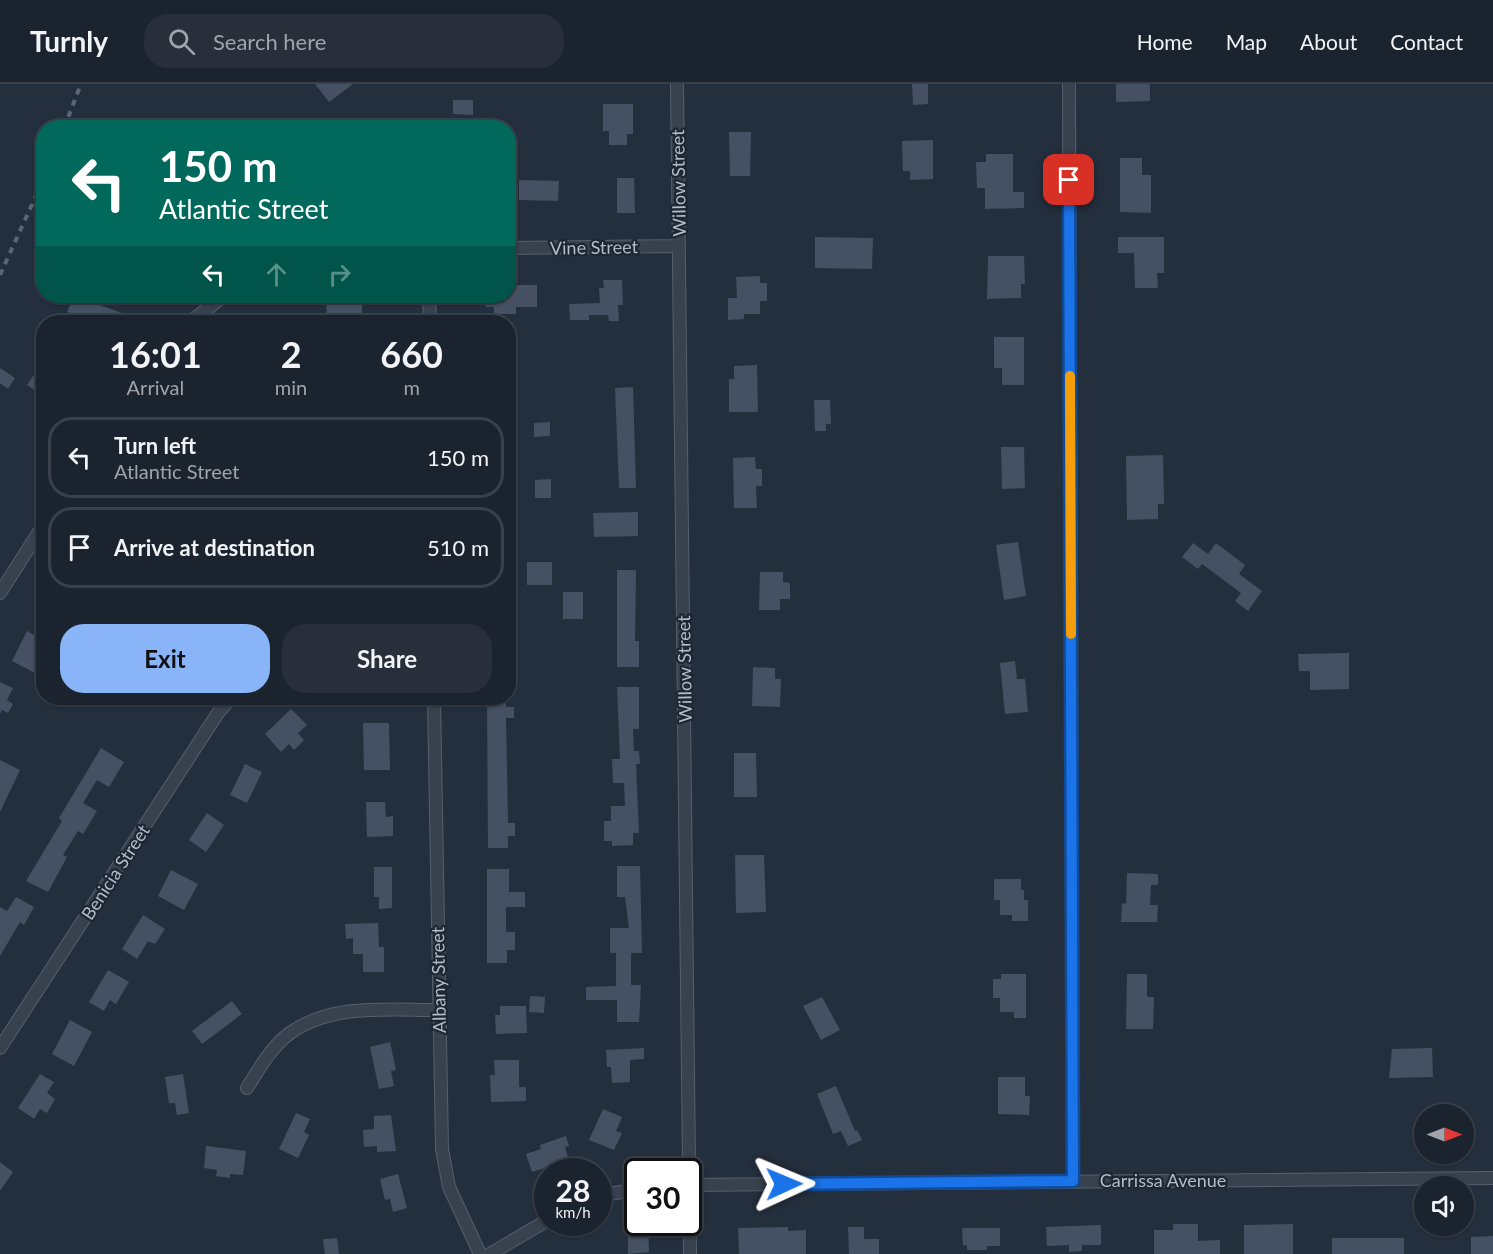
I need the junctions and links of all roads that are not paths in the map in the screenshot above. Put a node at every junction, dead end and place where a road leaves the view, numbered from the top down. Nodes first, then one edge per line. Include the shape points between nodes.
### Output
1 (677, 84) edge
2 (1069, 84) edge
3 (679, 246) junction
4 (516, 248) edge
5 (215, 303) edge
6 (199, 315) edge
7 (36, 537) edge
8 (0, 593) edge
9 (225, 705) edge
10 (434, 705) edge
11 (438, 1010) junction
12 (0, 1048) edge
13 (247, 1088) dead end
14 (689, 1158) edge
15 (1493, 1178) edge
16 (1073, 1181) junction
17 (702, 1185) edge
18 (534, 1228) edge
19 (690, 1236) edge
20 (480, 1254) edge
21 (490, 1254) edge
22 (690, 1254) edge

1 - 3 street, Willow Street
2 - 16 street
3 - 4 street, Vine Street
3 - 14 street, Willow Street
5 - 6 street
7 - 8 street
9 - 12 street, Benicia Street
10 - 11 street, Albany Street
11 - 13 street via 338,1013 312,1020 266,1057
11 - 20 street, Albany Street via 442,1149 449,1187
15 - 16 street, Carrissa Avenue
16 - 17 street, Carrissa Avenue
18 - 21 street
19 - 22 street, Willow Street

